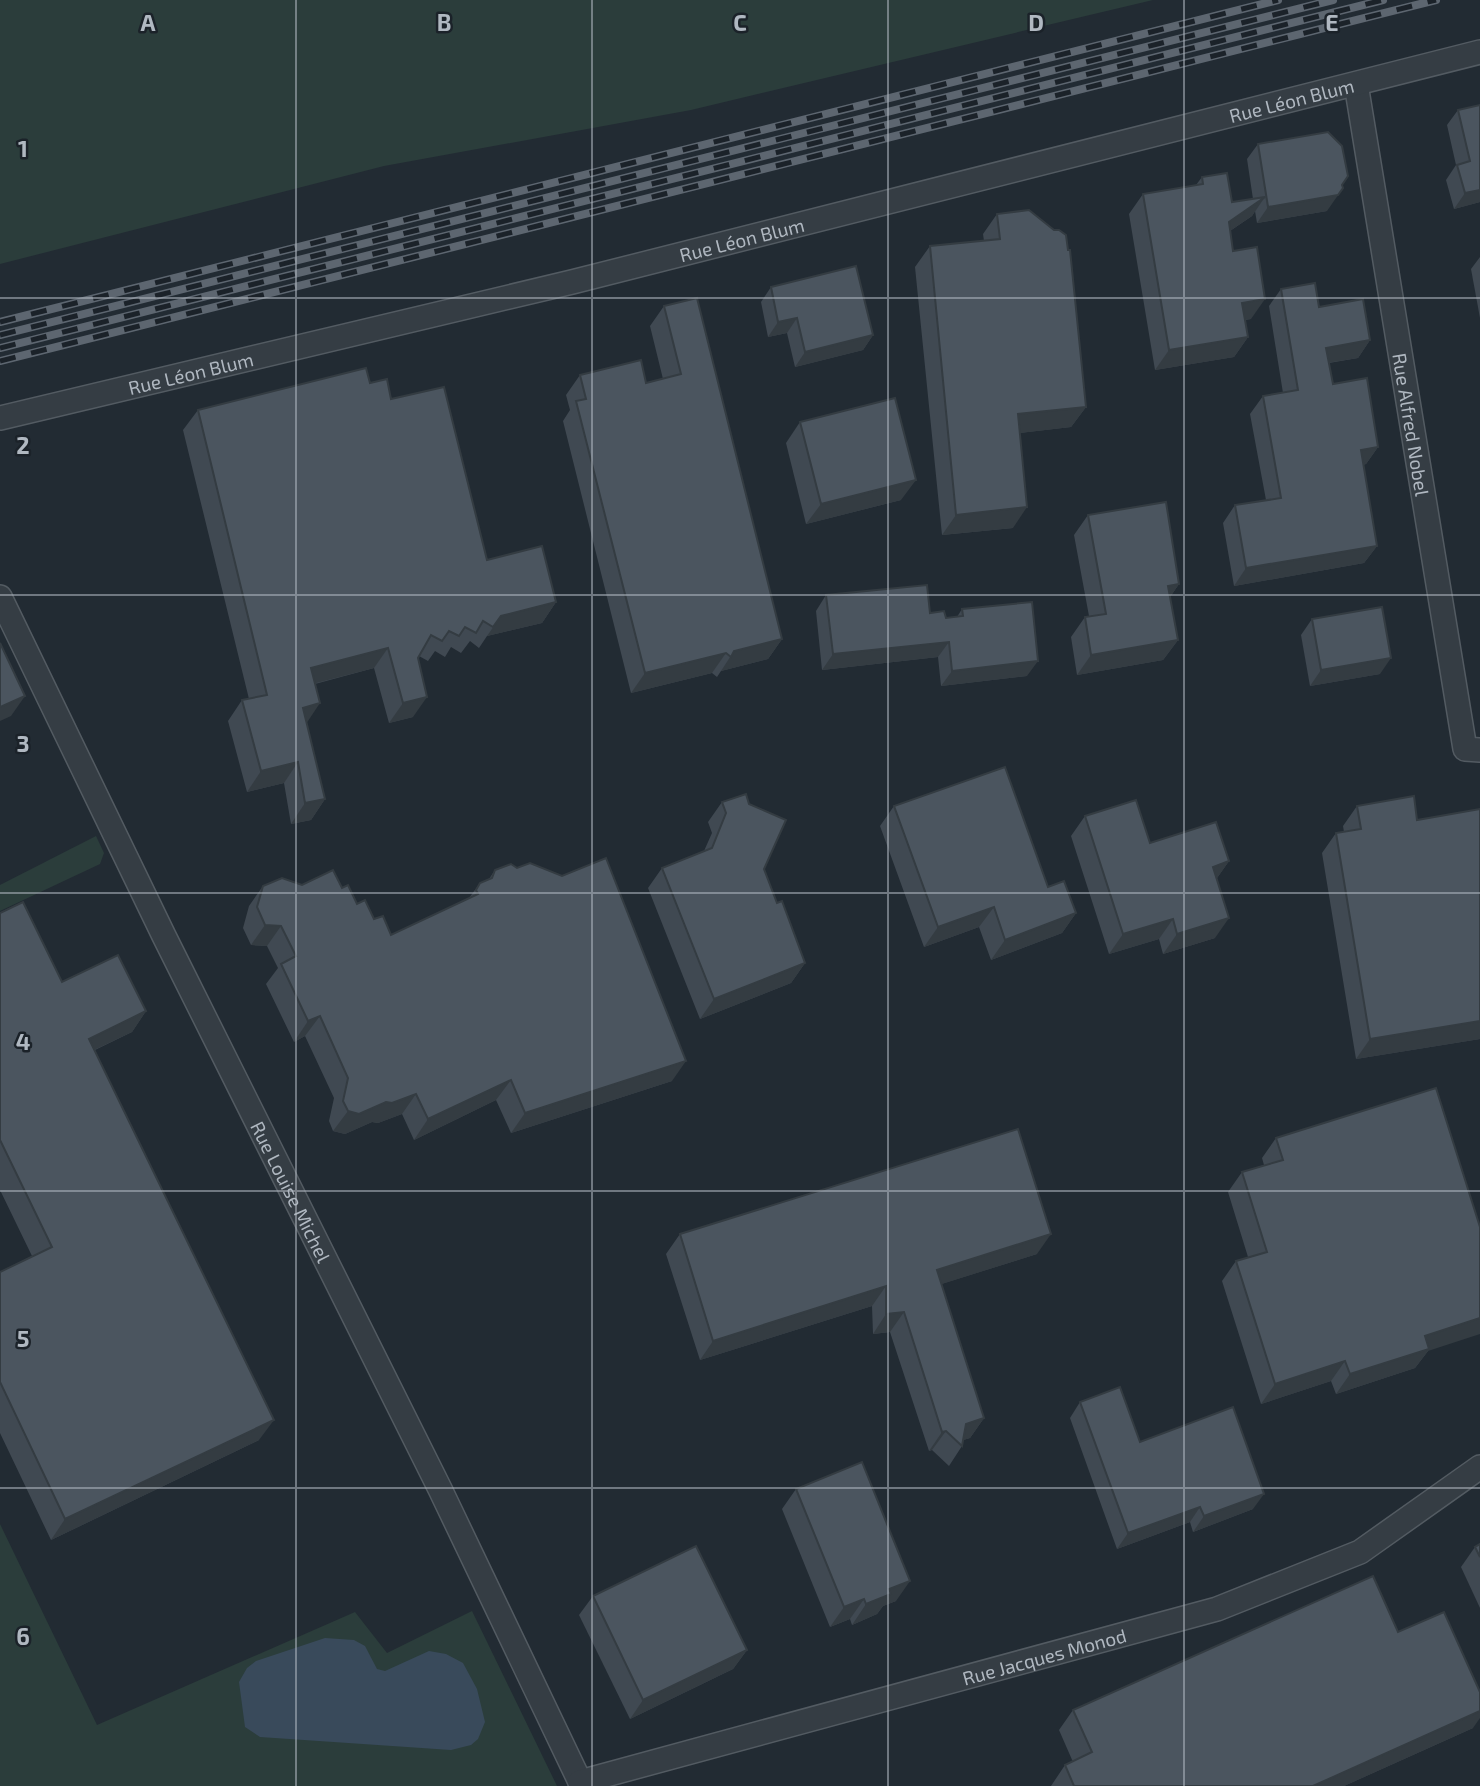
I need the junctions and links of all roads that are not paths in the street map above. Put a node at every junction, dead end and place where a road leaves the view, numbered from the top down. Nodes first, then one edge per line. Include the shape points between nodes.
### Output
1 (1480, 52) edge
2 (1356, 83) junction
3 (0, 418) edge
4 (0, 597) edge
5 (1480, 750) edge
6 (1480, 1467) edge
7 (581, 1784) edge

1 - 2 street, Rue Léon Blum
2 - 3 street, Rue Léon Blum via 559,285
2 - 5 street, Rue Alfred Nobel via 1465,749
4 - 7 street, Rue Louise Michel
6 - 7 street, Rue Jacques Monod via 1360,1552 1217,1609

